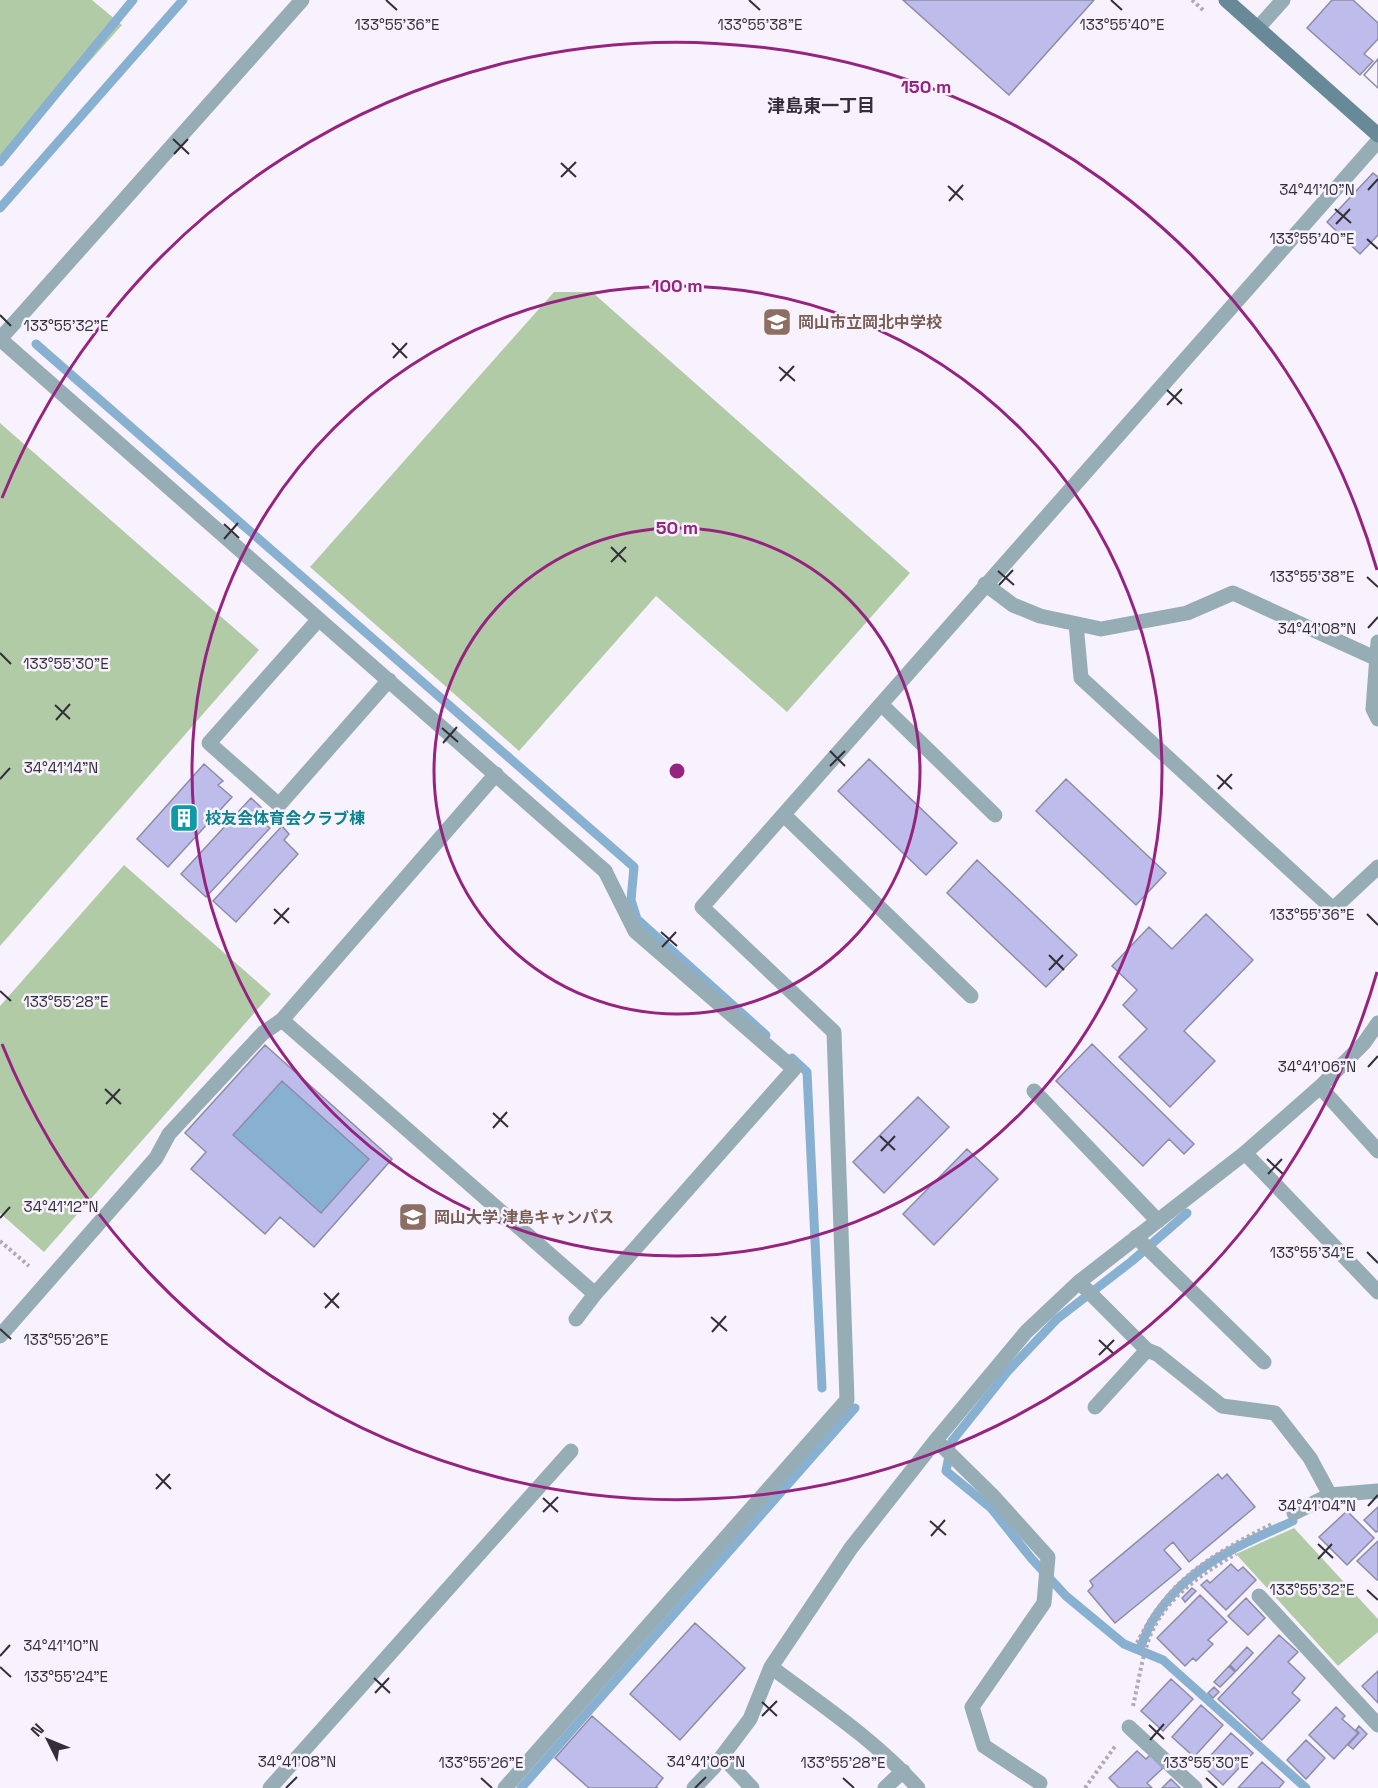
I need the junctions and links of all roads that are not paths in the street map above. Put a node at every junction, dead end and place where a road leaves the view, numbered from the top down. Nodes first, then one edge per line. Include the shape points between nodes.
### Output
1 (302, 0) edge
2 (1226, 0) edge
3 (1283, 0) edge
4 (1258, 28) junction
5 (1378, 135) edge
6 (1378, 141) edge
7 (0, 339) edge
8 (985, 584) junction
9 (319, 619) junction
10 (1076, 624) junction
11 (1378, 642) edge
12 (1377, 659) edge
13 (389, 680) junction
14 (882, 705) junction
15 (1378, 719) edge
16 (496, 774) junction
17 (784, 815) junction
18 (995, 815) dead end
19 (1378, 867) edge
20 (971, 996) dead end
21 (282, 1020) junction
22 (1378, 1023) edge
23 (1320, 1087) junction
24 (1034, 1091) dead end
25 (1378, 1151) edge
26 (1245, 1153) junction
27 (1158, 1221) junction
28 (1144, 1244) junction
29 (1087, 1290) junction
30 (1378, 1293) edge
31 (595, 1294) junction
32 (576, 1319) dead end
33 (0, 1336) edge
34 (1147, 1350) junction
35 (1264, 1362) dead end
36 (1095, 1407) dead end
37 (944, 1448) junction
38 (571, 1451) dead end
39 (1378, 1491) edge
40 (1330, 1494) junction
41 (1294, 1513) road end
42 (1259, 1596) dead end
43 (771, 1667) junction
44 (1378, 1725) edge
45 (1129, 1727) dead end
46 (722, 1756) junction
47 (903, 1771) junction
48 (1040, 1783) dead end
49 (270, 1788) edge
50 (505, 1788) edge
51 (694, 1788) edge
52 (752, 1788) edge
53 (885, 1788) edge
54 (918, 1788) edge
55 (1195, 1788) edge

1 - 7 street
2 - 4 main road
3 - 4 street
4 - 5 main road
6 - 8 street
7 - 9 street
8 - 10 street via 1013,604 1040,616
8 - 14 street
9 - 13 street
9 - 13 street via 209,743 279,805
10 - 12 street via 1101,629 1187,613 1233,593
10 - 19 street via 1081,678 1333,909
11 - 12 street
12 - 15 street via 1373,709
13 - 16 street
14 - 17 street
14 - 18 street
16 - 21 street
16 - 31 street via 605,871 635,931 794,1069
17 - 20 street
17 - 50 street via 702,907 834,1032 847,1400
21 - 31 street
21 - 33 street via 262,1033 169,1134 156,1158
22 - 23 street via 1364,1043
23 - 25 street
23 - 26 street
24 - 27 street
26 - 27 street
26 - 30 street
27 - 28 street
28 - 29 street
28 - 35 street
29 - 34 street
29 - 37 street via 1026,1332
31 - 32 street
34 - 36 street
34 - 40 street via 1222,1406 1275,1413 1310,1458
37 - 43 street via 851,1548
37 - 48 street via 1048,1557 1044,1603 972,1707 984,1746
38 - 49 street
39 - 40 street
40 - 41 street
42 - 44 street
43 - 46 street via 750,1719
43 - 47 street
45 - 55 street
46 - 51 street
46 - 52 street
47 - 53 street
47 - 54 street

